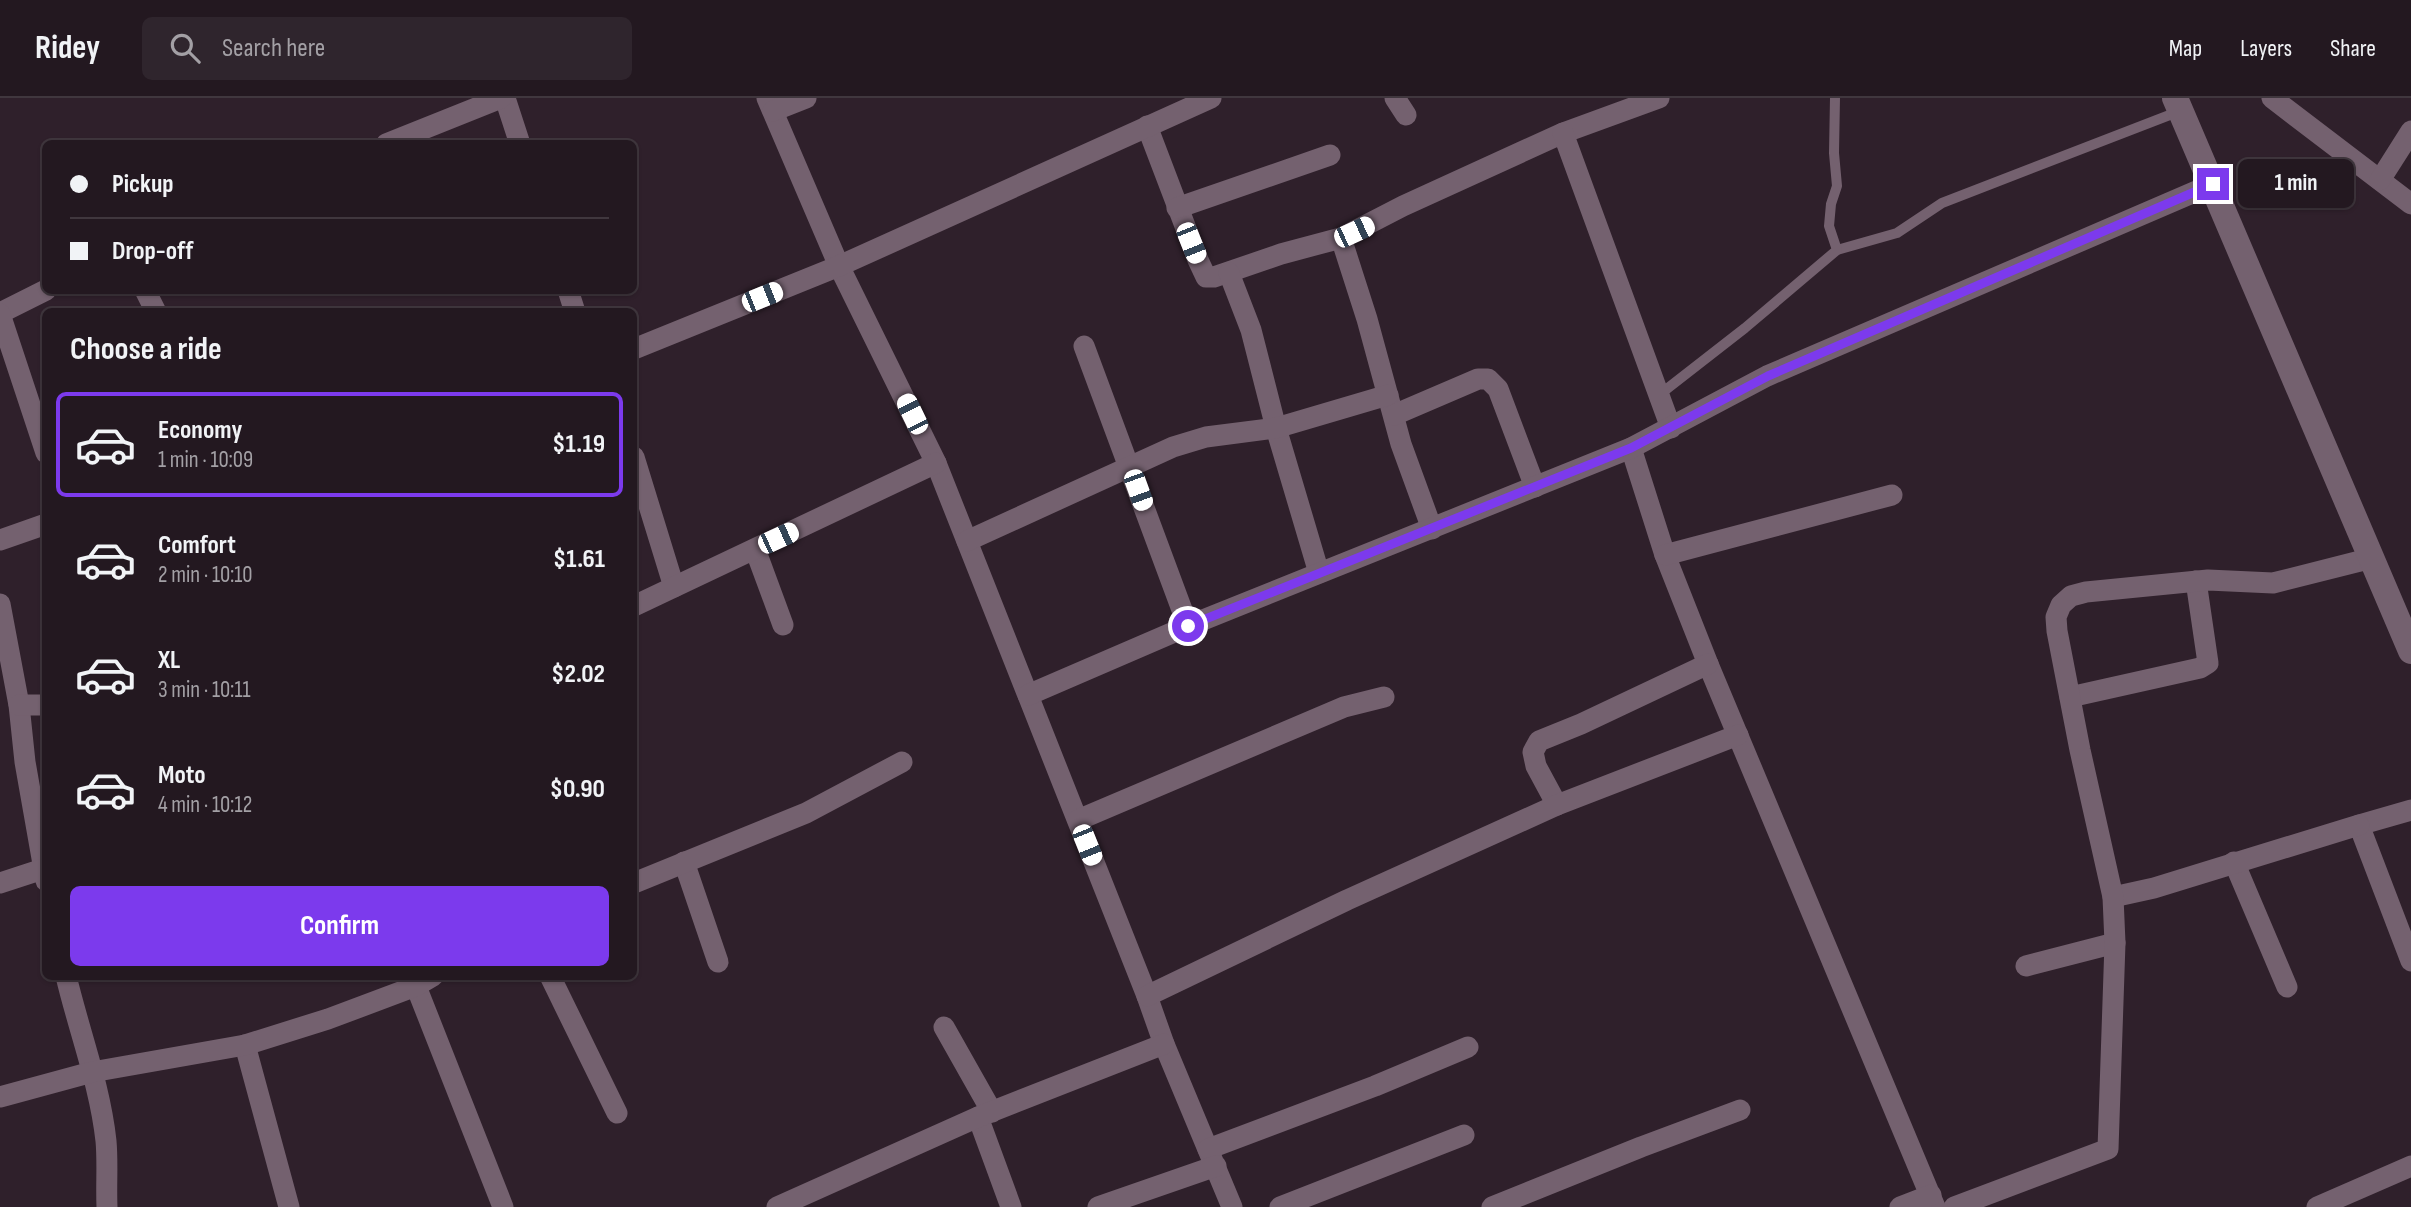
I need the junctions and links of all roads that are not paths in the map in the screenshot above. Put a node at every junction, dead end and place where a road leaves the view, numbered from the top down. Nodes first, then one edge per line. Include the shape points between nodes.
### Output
1 (503, 98) edge
2 (806, 98) edge
3 (1211, 98) edge
4 (1659, 98) edge
5 (1835, 98) edge
6 (2272, 98) edge
7 (770, 104) edge
8 (2177, 104) edge
9 (1147, 127) junction
10 (2411, 131) edge
11 (1563, 133) junction
12 (396, 140) edge
13 (519, 140) edge
14 (1330, 155) dead end
15 (2380, 180) junction
16 (2213, 184) junction
17 (2411, 204) edge
18 (1177, 208) junction
19 (1341, 238) junction
20 (1837, 250) junction
21 (839, 266) junction
22 (1229, 273) junction
23 (42, 292) edge
24 (0, 313) edge
25 (1084, 346) dead end
26 (637, 348) edge
27 (1660, 395) junction
28 (1391, 405) junction
29 (1276, 428) junction
30 (1671, 428) junction
31 (42, 441) edge
32 (1631, 448) junction
33 (936, 463) junction
34 (1129, 468) junction
35 (637, 474) edge
36 (1535, 488) junction
37 (1892, 495) dead end
38 (42, 525) edge
39 (1432, 530) junction
40 (0, 540) edge
41 (967, 541) junction
42 (755, 549) junction
43 (1665, 555) junction
44 (2372, 558) junction
45 (1319, 573) junction
46 (2196, 581) junction
47 (674, 587) junction
48 (0, 604) edge
49 (637, 605) edge
50 (783, 625) dead end
51 (1188, 626) junction
52 (2411, 649) edge
53 (1708, 664) junction
54 (1028, 695) junction
55 (1384, 696) dead end
56 (2070, 698) junction
57 (19, 705) junction
58 (42, 705) edge
59 (1738, 735) junction
60 (902, 762) dead end
61 (1557, 806) junction
62 (2411, 810) edge
63 (1077, 820) junction
64 (2359, 825) junction
65 (42, 856) edge
66 (684, 862) junction
67 (2234, 862) junction
68 (42, 873) edge
69 (637, 882) edge
70 (0, 883) edge
71 (2113, 897) junction
72 (2115, 943) junction
73 (2411, 961) edge
74 (718, 962) dead end
75 (2026, 966) dead end
76 (67, 980) edge
77 (420, 980) edge
78 (552, 980) edge
79 (2287, 987) dead end
80 (1147, 996) junction
81 (944, 1027) dead end
82 (1164, 1044) junction
83 (245, 1045) junction
84 (1468, 1047) dead end
85 (92, 1072) junction
86 (0, 1097) edge
87 (1740, 1110) dead end
88 (617, 1113) dead end
89 (985, 1115) junction
90 (1464, 1135) dead end
91 (1212, 1158) junction
92 (2411, 1166) edge
93 (1933, 1201) edge
94 (107, 1207) edge
95 (289, 1207) edge
96 (503, 1207) edge
97 (777, 1207) edge
98 (1011, 1207) edge
99 (1098, 1207) edge
100 (1233, 1207) edge
101 (1280, 1207) edge
102 (1492, 1207) edge
103 (1900, 1207) edge
104 (1954, 1207) edge
105 (2317, 1207) edge

1 - 12 street
1 - 13 street
2 - 7 street
3 - 9 street
4 - 11 street
5 - 20 lane via 1837,186 1829,226
6 - 15 street
7 - 21 street
8 - 16 street
8 - 20 lane via 1942,203 1897,233
9 - 18 street
9 - 21 street
10 - 15 street
11 - 19 street
11 - 27 street
14 - 18 street
15 - 17 street
16 - 30 street via 1768,376
16 - 44 street
18 - 22 street via 1206,277
19 - 22 street
19 - 28 street
20 - 27 lane
21 - 26 street
21 - 33 street
22 - 29 street via 1251,330
23 - 24 street
24 - 31 street
25 - 34 street
27 - 30 street
28 - 29 street
28 - 36 street via 1488,379 1498,389
28 - 39 street
29 - 34 street via 1206,438 1173,447
29 - 45 street
30 - 32 street
32 - 36 street
32 - 43 street
33 - 41 street
33 - 42 street
34 - 41 street
34 - 51 street
35 - 47 street
36 - 39 street
37 - 43 street
38 - 40 street
39 - 45 street
41 - 54 street
42 - 47 street
42 - 50 street
43 - 53 street
44 - 46 street via 2273,583
44 - 52 street
45 - 51 street
46 - 56 street via 2208,663
46 - 56 street via 2086,593 2071,596 2061,605 2057,631
47 - 49 street
48 - 57 street
51 - 54 street
53 - 59 street
53 - 61 street via 1539,741 1533,752 1536,766
54 - 63 street
55 - 63 street via 1344,708
56 - 71 street
57 - 58 street
57 - 65 street
59 - 61 street
59 - 93 street
60 - 66 street via 806,813
61 - 80 street
62 - 64 street
63 - 80 street
64 - 67 street
64 - 73 street
66 - 69 street
66 - 74 street
67 - 71 street
67 - 79 street
68 - 70 street
71 - 72 street
72 - 75 street
72 - 104 street via 2108,1149
76 - 85 street
77 - 83 street via 328,1019
77 - 96 street
78 - 88 street
80 - 82 street
81 - 89 street
82 - 89 street
82 - 91 street
83 - 85 street
83 - 95 street
84 - 91 street
85 - 86 street
85 - 94 street via 106,1144
87 - 102 street
89 - 97 street
89 - 98 street
90 - 101 street
91 - 99 street
91 - 100 street
92 - 105 street
93 - 103 street

